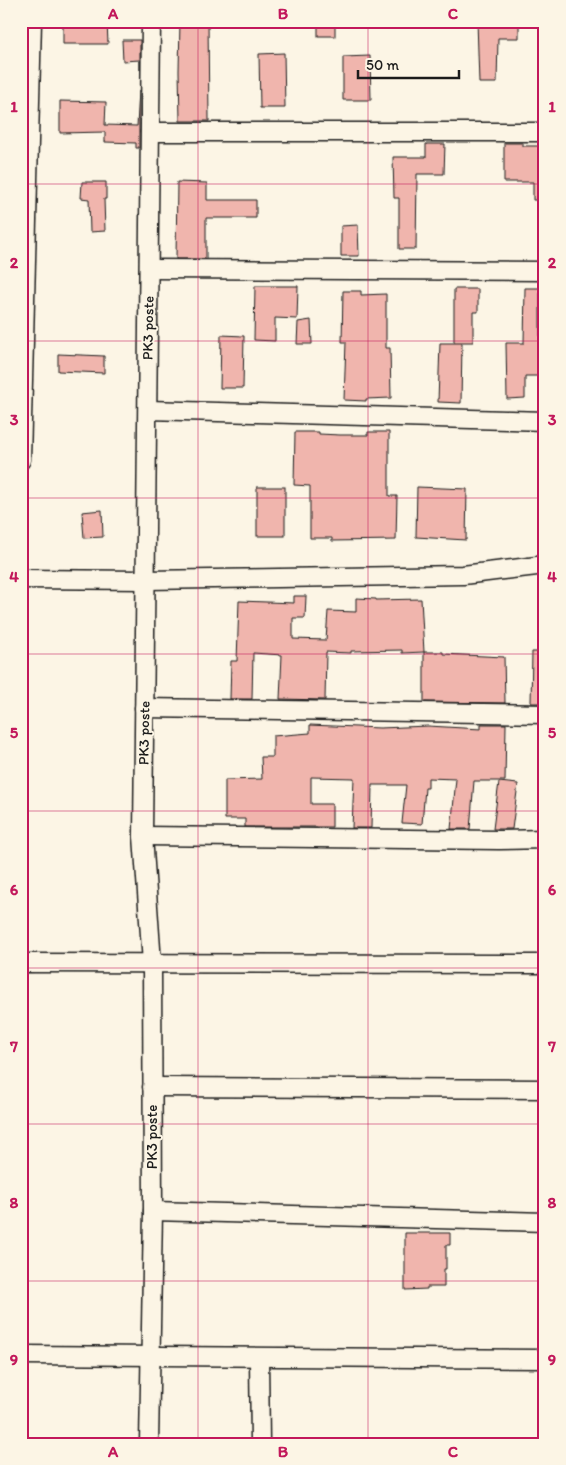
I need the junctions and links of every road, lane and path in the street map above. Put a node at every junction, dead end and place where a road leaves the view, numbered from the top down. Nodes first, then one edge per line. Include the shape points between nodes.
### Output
1 (32, 21) edge
2 (151, 21) edge
3 (150, 132) junction
4 (545, 132) edge
5 (149, 269) junction
6 (545, 271) edge
7 (148, 410) junction
8 (545, 421) edge
9 (22, 446) edge
10 (21, 460) edge
11 (545, 565) edge
12 (21, 579) edge
13 (146, 580) junction
14 (144, 708) junction
15 (545, 714) edge
16 (143, 836) junction
17 (545, 839) edge
18 (21, 963) edge
19 (152, 963) junction
20 (545, 964) edge
21 (152, 1087) junction
22 (545, 1090) edge
23 (153, 1211) junction
24 (545, 1222) edge
25 (21, 1355) edge
26 (150, 1357) junction
27 (259, 1358) junction
28 (545, 1359) edge
29 (149, 1444) edge
30 (260, 1444) edge

1 - 9 street
2 - 3 street, PK3 poste
3 - 4 street
3 - 5 street, PK3 poste
5 - 6 street
5 - 7 street, PK3 poste
7 - 8 street
7 - 13 street, PK3 poste
9 - 10 street
11 - 13 street via 463,576
12 - 13 street
13 - 14 street, PK3 poste
14 - 15 street
14 - 16 street, PK3 poste
16 - 17 street
16 - 19 street, PK3 poste
18 - 19 street
19 - 20 street
19 - 21 street, PK3 poste
21 - 22 street
21 - 23 street, PK3 poste
23 - 24 street
23 - 26 street, PK3 poste
25 - 26 street
26 - 27 street
26 - 29 street, PK3 poste
27 - 28 street
27 - 30 street

